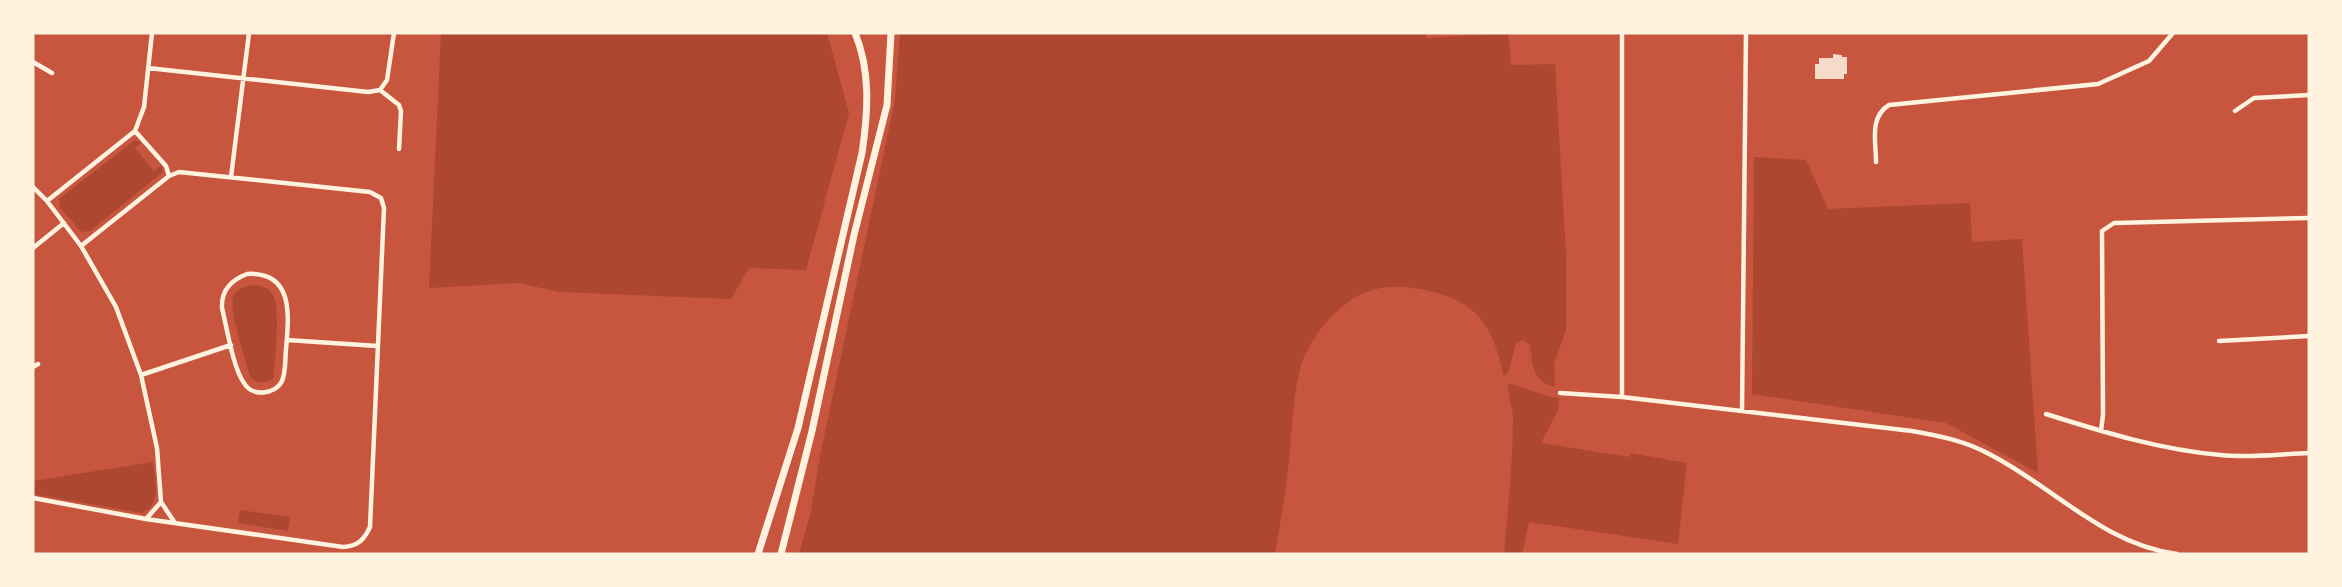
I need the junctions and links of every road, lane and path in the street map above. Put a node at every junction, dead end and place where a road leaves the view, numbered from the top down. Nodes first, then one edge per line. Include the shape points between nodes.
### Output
1 (152, 33) edge
2 (249, 33) edge
3 (394, 33) edge
4 (855, 33) edge
5 (891, 33) edge
6 (1622, 33) edge
7 (1746, 33) edge
8 (2173, 33) edge
9 (33, 62) edge
10 (148, 68) junction
11 (52, 73) dead end
12 (243, 79) junction
13 (380, 90) junction
14 (2309, 95) edge
15 (2235, 111) dead end
16 (135, 131) junction
17 (399, 149) dead end
18 (1876, 162) dead end
19 (170, 176) junction
20 (231, 177) junction
21 (33, 187) edge
22 (47, 201) junction
23 (2309, 218) edge
24 (64, 223) junction
25 (81, 246) junction
26 (33, 248) edge
27 (2309, 336) edge
28 (287, 340) junction
29 (2219, 341) dead end
30 (231, 345) junction
31 (377, 346) junction
32 (141, 375) junction
33 (1560, 393) dead end
34 (1622, 397) junction
35 (1742, 411) junction
36 (2046, 414) dead end
37 (2100, 431) junction
38 (2309, 453) edge
39 (33, 498) edge
40 (161, 502) junction
41 (146, 519) junction
42 (175, 523) junction
43 (758, 554) edge
44 (781, 554) edge
45 (2177, 554) edge

1 - 10 street
2 - 12 street
3 - 13 street via 387,80
4 - 43 main road via 867,90 862,153 798,428
5 - 44 main road via 887,105
6 - 34 street
7 - 35 street
8 - 18 street via 2149,61 2098,84 1889,105 1880,110 1876,120
9 - 11 street
10 - 12 street
10 - 16 street via 144,107
12 - 13 street
12 - 20 street
13 - 17 street via 401,111
14 - 15 street via 2254,98
16 - 19 street
16 - 22 street
19 - 20 street via 187,172
19 - 25 street
20 - 31 street via 370,192 381,198 384,208
21 - 22 street
22 - 24 street
23 - 37 street via 2114,223 2102,231
24 - 25 street
24 - 26 street
25 - 32 street via 116,307
27 - 29 street
28 - 30 street via 283,379 276,388 262,393 253,392 242,381
28 - 30 street via 287,301 282,289 268,276 247,274 232,282 222,302
28 - 31 street
30 - 32 street
31 - 42 street via 370,527 363,540 343,547
32 - 40 street via 157,448
33 - 34 street
34 - 35 street
35 - 45 street via 1912,431 1961,442 1993,455 2109,531 2146,548
36 - 37 street
37 - 38 street via 2220,455
39 - 41 street
40 - 41 street
40 - 42 street
41 - 42 street

